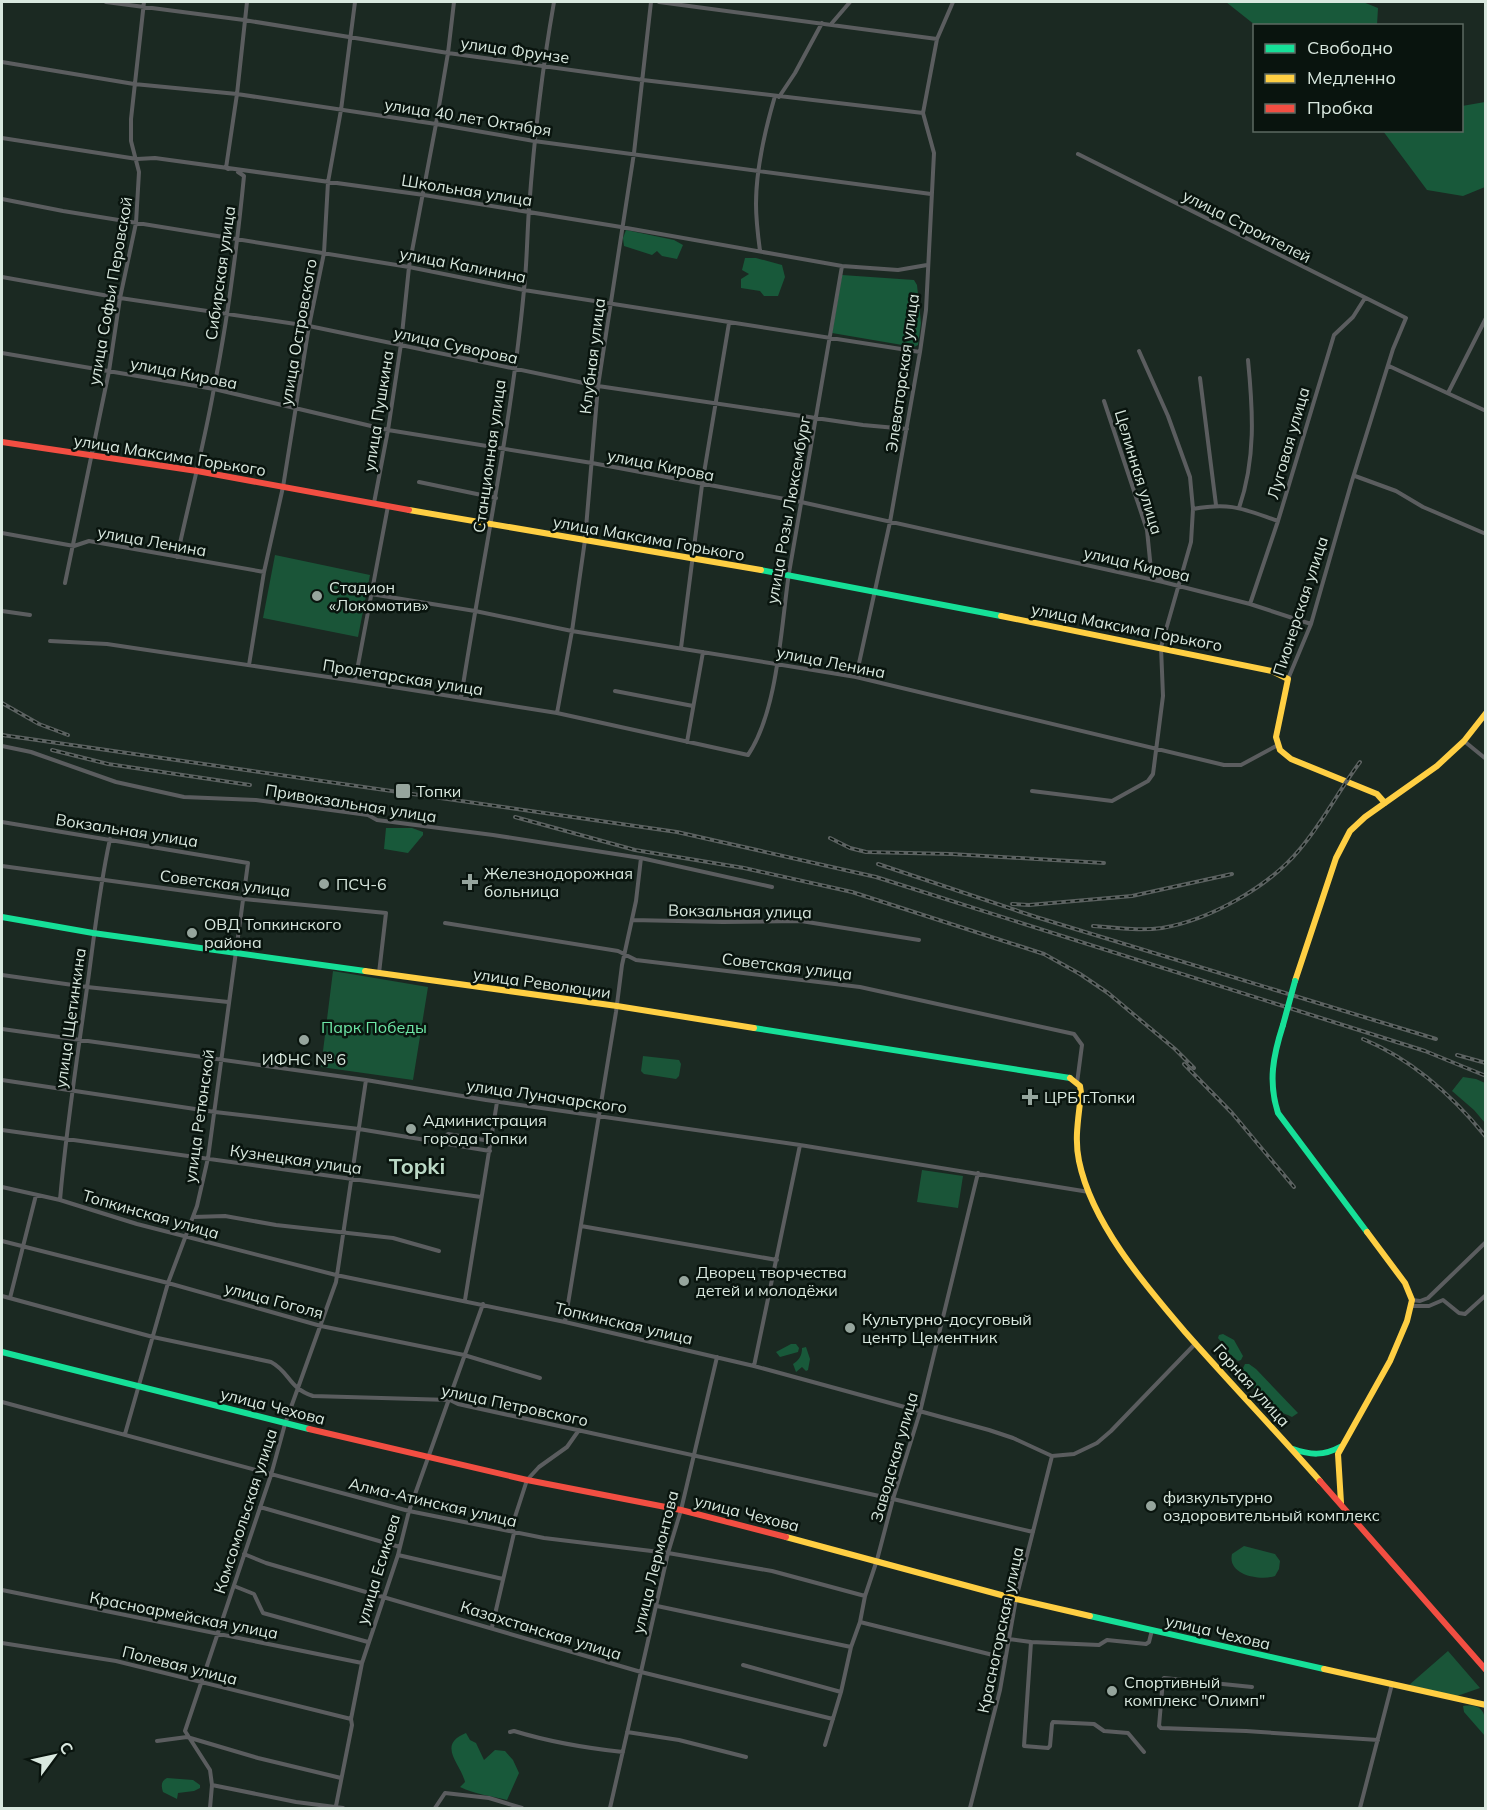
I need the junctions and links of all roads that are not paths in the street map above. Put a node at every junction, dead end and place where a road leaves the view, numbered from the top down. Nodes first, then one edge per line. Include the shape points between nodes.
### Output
1 (106, 2) edge
2 (144, 2) edge
3 (247, 2) edge
4 (355, 2) edge
5 (454, 2) edge
6 (554, 2) edge
7 (651, 2) edge
8 (659, 2) edge
9 (850, 2) edge
10 (953, 2) edge
11 (143, 8) junction
12 (244, 20) junction
13 (822, 23) junction
14 (832, 24) junction
15 (350, 37) junction
16 (937, 39) junction
17 (448, 53) junction
18 (2, 62) edge
19 (543, 66) junction
20 (643, 80) junction
21 (134, 84) junction
22 (237, 94) junction
23 (777, 96) junction
24 (341, 110) junction
25 (923, 113) junction
26 (436, 124) junction
27 (2, 138) edge
28 (534, 141) junction
29 (634, 153) junction
30 (1078, 154) dead end
31 (137, 159) junction
32 (226, 168) junction
33 (759, 171) junction
34 (328, 182) junction
35 (930, 194) junction
36 (424, 195) junction
37 (2, 199) edge
38 (529, 211) junction
39 (136, 223) junction
40 (621, 226) junction
41 (238, 238) junction
42 (760, 251) junction
43 (324, 253) junction
44 (927, 265) junction
45 (842, 266) junction
46 (409, 267) junction
47 (2, 277) edge
48 (524, 290) junction
49 (120, 298) junction
50 (1365, 298) junction
51 (610, 303) junction
52 (228, 313) junction
53 (1406, 318) joint
54 (1485, 318) edge
55 (729, 324) junction
56 (309, 326) junction
57 (830, 337) junction
58 (400, 344) junction
59 (1139, 351) dead end
60 (920, 352) junction
61 (2, 353) edge
62 (1248, 360) dead end
63 (1389, 366) junction
64 (514, 370) junction
65 (109, 371) junction
66 (1200, 378) dead end
67 (598, 386) junction
68 (214, 389) junction
69 (1448, 393) junction
70 (1104, 401) dead end
71 (717, 402) junction
72 (296, 408) junction
73 (1485, 411) edge
74 (816, 417) junction
75 (907, 429) junction
76 (388, 430) junction
77 (2, 442) edge
78 (504, 450) junction
79 (92, 455) junction
80 (592, 464) junction
81 (196, 471) junction
82 (1355, 476) junction
83 (419, 482) dead end
84 (702, 485) junction
85 (283, 487) junction
86 (496, 498) junction
87 (801, 502) junction
88 (374, 504) junction
89 (1216, 505) junction
90 (388, 506) junction
91 (1239, 508) junction
92 (1193, 509) junction
93 (1278, 521) junction
94 (890, 522) junction
95 (492, 525) junction
96 (2, 533) edge
97 (1485, 534) edge
98 (585, 540) junction
99 (74, 546) junction
100 (177, 557) junction
101 (692, 560) junction
102 (264, 572) junction
103 (789, 575) junction
104 (1163, 582) junction
105 (65, 584) dead end
106 (1179, 585) junction
107 (874, 591) junction
108 (371, 594) junction
109 (1250, 604) junction
110 (2, 611) edge
111 (475, 611) junction
112 (30, 615) dead end
113 (1311, 624) junction
114 (572, 631) junction
115 (50, 641) dead end
116 (1161, 647) junction
117 (681, 648) junction
118 (703, 652) junction
119 (776, 663) junction
120 (249, 665) junction
121 (856, 677) junction
122 (1288, 679) junction
123 (355, 681) junction
124 (615, 691) dead end
125 (461, 698) junction
126 (693, 706) junction
127 (557, 713) junction
128 (1485, 713) edge
129 (1464, 741) junction
130 (687, 742) junction
131 (1278, 745) junction
132 (2, 746) edge
133 (1157, 748) junction
134 (748, 755) joint
135 (1485, 759) edge
136 (1032, 791) dead end
137 (1401, 792) junction
138 (1377, 794) junction
139 (1384, 803) junction
140 (2, 822) edge
141 (110, 839) junction
142 (641, 858) junction
143 (248, 863) joint
144 (2, 866) edge
145 (102, 879) junction
146 (772, 887) dead end
147 (244, 899) junction
148 (2, 918) edge
149 (632, 920) junction
150 (445, 923) dead end
151 (93, 933) junction
152 (919, 940) dead end
153 (235, 952) junction
154 (624, 955) junction
155 (379, 973) junction
156 (2, 975) edge
157 (87, 987) junction
158 (228, 1002) junction
159 (616, 1006) junction
160 (2, 1029) edge
161 (78, 1041) junction
162 (220, 1061) junction
163 (2, 1080) edge
164 (366, 1080) junction
165 (1077, 1083) junction
166 (73, 1090) junction
167 (497, 1101) junction
168 (215, 1112) junction
169 (598, 1115) junction
170 (359, 1129) junction
171 (2, 1130) edge
172 (65, 1137) junction
173 (484, 1140) dead end
174 (447, 1144) dead end
175 (800, 1145) junction
176 (490, 1151) junction
177 (208, 1158) junction
178 (978, 1173) junction
179 (351, 1180) junction
180 (2, 1187) edge
181 (1089, 1192) junction
182 (36, 1194) junction
183 (481, 1197) junction
184 (60, 1200) junction
185 (193, 1217) junction
186 (581, 1226) junction
187 (345, 1232) junction
188 (186, 1237) junction
189 (2, 1241) edge
190 (1485, 1242) edge
191 (24, 1247) junction
192 (439, 1251) dead end
193 (777, 1260) junction
194 (336, 1275) junction
195 (168, 1284) junction
196 (2, 1296) edge
197 (1485, 1296) edge
198 (10, 1298) junction
199 (465, 1300) junction
200 (1412, 1303) junction
201 (483, 1304) junction
202 (565, 1322) junction
203 (321, 1326) junction
204 (153, 1337) junction
205 (1196, 1343) junction
206 (2, 1352) edge
207 (464, 1355) junction
208 (717, 1357) junction
209 (754, 1366) junction
210 (540, 1378) dead end
211 (138, 1386) junction
212 (298, 1390) junction
213 (450, 1400) junction
214 (2, 1402) edge
215 (920, 1412) junction
216 (285, 1424) junction
217 (579, 1430) junction
218 (125, 1434) junction
219 (1340, 1447) junction
220 (1292, 1449) junction
221 (428, 1455) junction
222 (693, 1456) junction
223 (1052, 1456) junction
224 (271, 1475) junction
225 (527, 1479) junction
226 (893, 1499) junction
227 (1341, 1504) junction
228 (260, 1507) junction
229 (681, 1510) junction
230 (409, 1511) junction
231 (1033, 1532) junction
232 (514, 1533) junction
233 (400, 1547) junction
234 (668, 1553) junction
235 (244, 1554) junction
236 (398, 1555) junction
237 (878, 1560) junction
238 (503, 1579) junction
239 (234, 1586) junction
240 (2, 1590) edge
241 (865, 1596) junction
242 (384, 1597) junction
243 (1016, 1599) junction
244 (657, 1606) junction
245 (861, 1622) junction
246 (492, 1627) junction
247 (1152, 1630) junction
248 (216, 1635) junction
249 (1009, 1639) junction
250 (368, 1642) junction
251 (1030, 1642) junction
252 (2, 1643) edge
253 (851, 1647) junction
254 (1005, 1658) junction
255 (362, 1663) junction
256 (743, 1665) dead end
257 (1485, 1670) edge
258 (641, 1672) junction
259 (201, 1682) junction
260 (1392, 1684) junction
261 (1252, 1687) dead end
262 (841, 1692) junction
263 (1485, 1705) edge
264 (351, 1719) junction
265 (833, 1719) junction
266 (510, 1732) dead end
267 (627, 1732) junction
268 (187, 1737) junction
269 (157, 1740) dead end
270 (1378, 1740) junction
271 (825, 1745) dead end
272 (622, 1752) junction
273 (1144, 1752) dead end
274 (746, 1757) dead end
275 (341, 1778) junction
276 (212, 1785) junction
277 (336, 1806) junction
278 (210, 1809) edge
279 (343, 1809) edge
280 (435, 1809) edge
281 (522, 1809) edge
282 (610, 1809) edge
283 (970, 1809) edge
284 (1360, 1809) edge

1 - 11 street, улица Фрунзе
2 - 11 street, улица Софьи Перовской
3 - 12 street
4 - 15 street, улица Островского
5 - 17 street, улица Пушкина
6 - 19 street, Станционная улица
7 - 20 street, Клубная улица
8 - 13 street
9 - 14 street
10 - 16 street, Элеваторская улица
11 - 12 street, улица Фрунзе
11 - 21 street, улица Софьи Перовской
12 - 15 street, улица Фрунзе
12 - 22 street
13 - 14 street
13 - 23 street via 795,73
14 - 16 street
15 - 17 street, улица Фрунзе
15 - 24 street, улица Островского
16 - 25 street, Элеваторская улица
17 - 19 street, улица Фрунзе
17 - 26 street, улица Пушкина
18 - 21 street, улица 40 лет Октября
19 - 20 street, улица Фрунзе
19 - 28 street, Станционная улица
20 - 23 street, улица Фрунзе
20 - 29 street, Клубная улица
21 - 22 street, улица 40 лет Октября
21 - 31 street, улица Софьи Перовской via 131,141
22 - 24 street, улица 40 лет Октября
22 - 32 street
23 - 25 street, улица Фрунзе
23 - 33 street via 770,108
24 - 26 street, улица 40 лет Октября
24 - 34 street, улица Островского
25 - 35 street, Элеваторская улица via 934,153
26 - 28 street, улица 40 лет Октября
26 - 36 street, улица Пушкина
27 - 31 street, Школьная улица
28 - 29 street, улица 40 лет Октября
28 - 38 street, Станционная улица
29 - 33 street, улица 40 лет Октября
29 - 40 street, Клубная улица
30 - 50 street, улица Строителей
31 - 32 street, Школьная улица
31 - 39 street, улица Софьи Перовской via 140,187
32 - 34 street, Школьная улица
32 - 41 street, Сибирская улица via 244,176
33 - 35 street, улица 40 лет Октября
33 - 42 street via 756,204
34 - 36 street, Школьная улица
34 - 43 street, улица Островского
35 - 44 street, Элеваторская улица
36 - 38 street, Школьная улица
36 - 46 street, улица Пушкина
37 - 39 street, улица Калинина
38 - 40 street, Школьная улица
38 - 48 street, Станционная улица
39 - 41 street, улица Калинина
39 - 49 street, улица Софьи Перовской
40 - 42 street, Школьная улица
40 - 51 street, Клубная улица
41 - 43 street, улица Калинина
41 - 52 street, Сибирская улица
42 - 45 street, Школьная улица
43 - 46 street, улица Калинина
43 - 56 street, улица Островского
44 - 45 street, Школьная улица via 898,270
44 - 60 street, Элеваторская улица
45 - 57 street, улица Розы Люксембург
46 - 48 street, улица Калинина
46 - 58 street, улица Пушкина
47 - 49 street, улица Суворова
48 - 51 street, улица Калинина
48 - 64 street, Станционная улица
49 - 52 street, улица Суворова
49 - 65 street, улица Софьи Перовской
50 - 53 street, улица Строителей
50 - 93 street, Луговая улица via 1353,317 1334,335
51 - 55 street, улица Калинина
51 - 67 street, Клубная улица
52 - 56 street, улица Суворова
52 - 68 street, Сибирская улица
53 - 63 street, Пионерская улица
54 - 69 street
55 - 57 street, улица Калинина
55 - 71 street
56 - 58 street, улица Суворова
56 - 72 street, улица Островского
57 - 60 street, улица Калинина
57 - 74 street, улица Розы Люксембург
58 - 64 street, улица Суворова
58 - 76 street, улица Пушкина
59 - 92 street via 1190,477
60 - 75 street, Элеваторская улица
61 - 65 street, улица Кирова
62 - 91 street via 1252,438
63 - 69 street
63 - 82 street, Пионерская улица
64 - 67 street, улица Суворова
64 - 78 street, Станционная улица
65 - 68 street, улица Кирова
65 - 79 street, улица Софьи Перовской
66 - 89 street
67 - 71 street, улица Суворова
67 - 80 street, Клубная улица
68 - 72 street, улица Кирова
68 - 81 street, Сибирская улица
69 - 73 street
70 - 104 street, Целинная улица via 1147,530 1151,570
71 - 74 street, улица Суворова
71 - 84 street
72 - 76 street, улица Кирова
72 - 85 street, улица Островского
74 - 75 street, улица Суворова
74 - 87 street, улица Розы Люксембург
75 - 94 street, Элеваторская улица
76 - 78 street, улица Кирова
76 - 88 street, улица Пушкина
77 - 79 street, улица Максима Горького
78 - 80 street, улица Кирова
78 - 86 street, Станционная улица
79 - 81 street, улица Максима Горького
79 - 99 street, улица Софьи Перовской
80 - 84 street, улица Кирова
80 - 98 street, Клубная улица
81 - 85 street, улица Максима Горького
81 - 100 street, Сибирская улица
82 - 97 street via 1396,491
82 - 113 street, Пионерская улица
83 - 86 street
84 - 87 street, улица Кирова
84 - 101 street
85 - 88 street, улица Максима Горького
85 - 102 street, улица Островского
86 - 95 street, Станционная улица
87 - 94 street, улица Кирова
87 - 103 street, улица Розы Люксембург
88 - 90 street, улица Максима Горького
89 - 91 street
89 - 92 street
90 - 95 street, улица Максима Горького
90 - 108 street
91 - 93 street
92 - 106 street via 1191,543
93 - 109 street, Луговая улица
94 - 104 street, улица Кирова
94 - 107 street, Элеваторская улица
95 - 98 street, улица Максима Горького
95 - 111 street, Станционная улица
96 - 99 street, улица Ленина
98 - 101 street, улица Максима Горького
98 - 114 street, Клубная улица
99 - 100 street, улица Ленина via 89,542
99 - 105 street, улица Софьи Перовской
100 - 102 street, улица Ленина
101 - 103 street, улица Максима Горького
101 - 117 street
102 - 120 street, улица Островского
103 - 107 street, улица Максима Горького
103 - 119 street, улица Розы Люксембург
104 - 106 street, улица Кирова
106 - 109 street, улица Кирова
106 - 116 street
107 - 116 street, улица Максима Горького
107 - 121 street, Элеваторская улица
108 - 111 street, улица Ленина
108 - 123 street
109 - 113 street, улица Кирова
110 - 112 street
111 - 114 street, улица Ленина
111 - 125 street, Станционная улица
113 - 122 street, Пионерская улица
114 - 117 street, улица Ленина
114 - 127 street, Клубная улица
115 - 120 street, Пролетарская улица via 107,644
116 - 122 street, улица Максима Горького via 1272,671
116 - 133 street
117 - 118 street, улица Ленина
118 - 119 street, улица Ленина
118 - 126 street
119 - 121 street, улица Ленина
119 - 134 street, улица Розы Люксембург via 763,725
120 - 123 street, Пролетарская улица
121 - 133 street, улица Ленина
122 - 131 street, Пионерская улица via 1277,730
123 - 125 street, Пролетарская улица
124 - 126 street
125 - 127 street, Пролетарская улица
126 - 130 street
127 - 130 street, Пролетарская улица
128 - 129 street
129 - 135 street
129 - 137 street
130 - 134 street, Пролетарская улица
131 - 133 street, улица Ленина via 1237,766
131 - 138 street via 1291,759
132 - 142 street, Привокзальная улица via 31,752 116,782 184,797 256,800
133 - 136 street via 1151,778 1112,801
137 - 138 street
137 - 139 street
138 - 139 street
139 - 200 street, bridge via 1356,824 1336,858 1295,981 1271,1068 1271,1089 1278,1113 1405,1283
140 - 141 street, Вокзальная улица
141 - 143 street, Вокзальная улица
141 - 145 street, улица Щетинкина
142 - 146 street, Привокзальная улица
142 - 149 street
143 - 147 street, улица Ретюнской
144 - 145 street, Советская улица
145 - 147 street, Советская улица
145 - 151 street, улица Щетинкина
147 - 153 street, улица Ретюнской
147 - 155 street, Советская улица via 386,913
148 - 151 street, улица Революции
149 - 152 street, Вокзальная улица via 801,921
149 - 154 street
150 - 154 street, Советская улица
151 - 153 street, улица Революции
151 - 157 street, улица Щетинкина
153 - 155 street, улица Революции
153 - 158 street, улица Ретюнской
154 - 159 street
154 - 165 street, Советская улица via 636,960 860,987 1074,1034 1082,1045
155 - 159 street, улица Революции
156 - 157 street
157 - 158 street
157 - 161 street, улица Щетинкина
158 - 162 street, улица Ретюнской
159 - 165 street, улица Революции via 1068,1077
159 - 169 street
160 - 161 street, улица Луначарского
161 - 162 street, улица Луначарского
161 - 166 street, улица Щетинкина
162 - 164 street, улица Луначарского
162 - 168 street, улица Ретюнской
163 - 166 street
164 - 167 street, улица Луначарского
164 - 170 street, Комсомольская улица
165 - 181 street, Горная улица via 1081,1092 1076,1146
166 - 168 street
166 - 172 street, улица Щетинкина
167 - 169 street, улица Луначарского
167 - 176 street
168 - 170 street
168 - 177 street, улица Ретюнской
169 - 175 street, улица Луначарского
169 - 186 street
170 - 173 street via 438,1143 448,1134
170 - 179 street, Комсомольская улица
171 - 172 street, Кузнецкая улица
172 - 177 street, Кузнецкая улица
172 - 184 street, улица Щетинкина
174 - 176 street
175 - 178 street, улица Луначарского
175 - 193 street
176 - 183 street
177 - 179 street, Кузнецкая улица
177 - 185 street, улица Ретюнской
178 - 181 street, улица Луначарского
178 - 215 street, Заводская улица
179 - 183 street, Кузнецкая улица
179 - 187 street, Комсомольская улица
180 - 182 street, Топкинская улица
181 - 205 street, Горная улица via 1130,1264
182 - 184 street, Топкинская улица
182 - 191 street
183 - 199 street
184 - 188 street, Топкинская улица
185 - 187 street, Топкинская улица via 225,1216
185 - 188 street, улица Ретюнской
186 - 193 street
186 - 202 street
187 - 192 street, Топкинская улица via 393,1238
187 - 194 street, Комсомольская улица
188 - 194 street, Топкинская улица
188 - 195 street, улица Ретюнской
189 - 191 street, улица Гоголя
190 - 200 street via 1428,1298
191 - 195 street, улица Гоголя
191 - 198 street
193 - 209 street
194 - 199 street, Топкинская улица
194 - 203 street, Комсомольская улица
195 - 203 street, улица Гоголя
195 - 204 street, улица Ретюнской
196 - 198 street
197 - 200 street via 1462,1315 1443,1300 1429,1306
198 - 204 street
199 - 201 street, Топкинская улица
200 - 219 street via 1390,1361
201 - 202 street, Топкинская улица
201 - 207 street, улица Есикова
202 - 208 street, Топкинская улица
203 - 207 street, улица Гоголя
203 - 212 street, Комсомольская улица
204 - 211 street, улица Ретюнской
204 - 212 street via 271,1362
205 - 220 street, Горная улица
205 - 223 street via 1097,1443 1074,1454
206 - 211 street, улица Чехова
207 - 210 street, улица Гоголя
207 - 213 street, улица Есикова
208 - 209 street, Топкинская улица
208 - 222 street, улица Лермонтова
209 - 215 street, Топкинская улица
211 - 216 street, улица Чехова
211 - 218 street, улица Ретюнской
212 - 213 street, улица Петровского via 326,1397
212 - 216 street, Комсомольская улица
213 - 217 street, улица Петровского
213 - 221 street, улица Есикова
214 - 218 street, Алма-Атинская улица
215 - 223 street, Топкинская улица via 1013,1438
215 - 226 street, Заводская улица
216 - 221 street, улица Чехова
216 - 224 street, Комсомольская улица
217 - 222 street, улица Петровского
217 - 225 street via 567,1446
218 - 224 street, Алма-Атинская улица
219 - 220 street via 1318,1454
219 - 227 street via 1337,1464
220 - 227 street, Горная улица
221 - 225 street, улица Чехова
221 - 230 street, улица Есикова
222 - 226 street, улица Петровского
222 - 229 street, улица Лермонтова
223 - 231 street, Красногорская улица
224 - 228 street, Комсомольская улица
224 - 230 street, Алма-Атинская улица
225 - 229 street, улица Чехова
225 - 232 street via 512,1526
226 - 231 street, улица Петровского
226 - 237 street, Заводская улица
227 - 257 street, Горная улица
228 - 233 street
228 - 235 street, Комсомольская улица
229 - 234 street, улица Лермонтова
229 - 237 street, улица Чехова
230 - 232 street, Алма-Атинская улица
230 - 233 street, улица Есикова
231 - 243 street, Красногорская улица
232 - 234 street, Алма-Атинская улица
232 - 238 street
233 - 236 street, улица Есикова
234 - 241 street, Алма-Атинская улица via 772,1571
234 - 244 street, улица Лермонтова
235 - 239 street, Комсомольская улица
235 - 242 street, Казахстанская улица
236 - 238 street
236 - 242 street, улица Есикова
237 - 241 street, Заводская улица
237 - 243 street, улица Чехова
238 - 246 street
239 - 248 street, Комсомольская улица
239 - 250 street via 254,1594 263,1613
240 - 248 street, Красноармейская улица
241 - 245 street, Заводская улица
242 - 246 street, Казахстанская улица
242 - 250 street, улица Есикова
243 - 247 street, улица Чехова
243 - 249 street, Красногорская улица
244 - 253 street
244 - 258 street, улица Лермонтова
245 - 253 street, Заводская улица
245 - 254 street
246 - 258 street, Казахстанская улица
247 - 251 street via 1146,1644
247 - 260 street, улица Чехова
248 - 255 street, Красноармейская улица
248 - 259 street, Комсомольская улица
249 - 251 street
249 - 254 street, Красногорская улица
250 - 255 street, улица Есикова
251 - 273 street via 1024,1746 1048,1748 1053,1722 1094,1724 1104,1731 1128,1733
252 - 259 street, Полевая улица via 116,1661
253 - 262 street, Заводская улица
254 - 283 street, Красногорская улица
255 - 264 street, улица Есикова
256 - 262 street
258 - 265 street, Казахстанская улица
258 - 267 street, улица Лермонтова
259 - 264 street, Полевая улица
259 - 268 street, Комсомольская улица via 185,1731
260 - 263 street, улица Чехова
260 - 270 street
261 - 270 street via 1164,1678 1159,1726
262 - 265 street, Заводская улица
264 - 275 street, улица Есикова
265 - 271 street, Заводская улица
266 - 272 street
267 - 272 street, улица Лермонтова
267 - 274 street
268 - 269 street
268 - 275 street
268 - 276 street via 210,1770
270 - 284 street
272 - 282 street, улица Лермонтова
275 - 277 street, улица Есикова
276 - 277 street
276 - 278 street
277 - 279 street
280 - 281 street via 446,1792 489,1798

